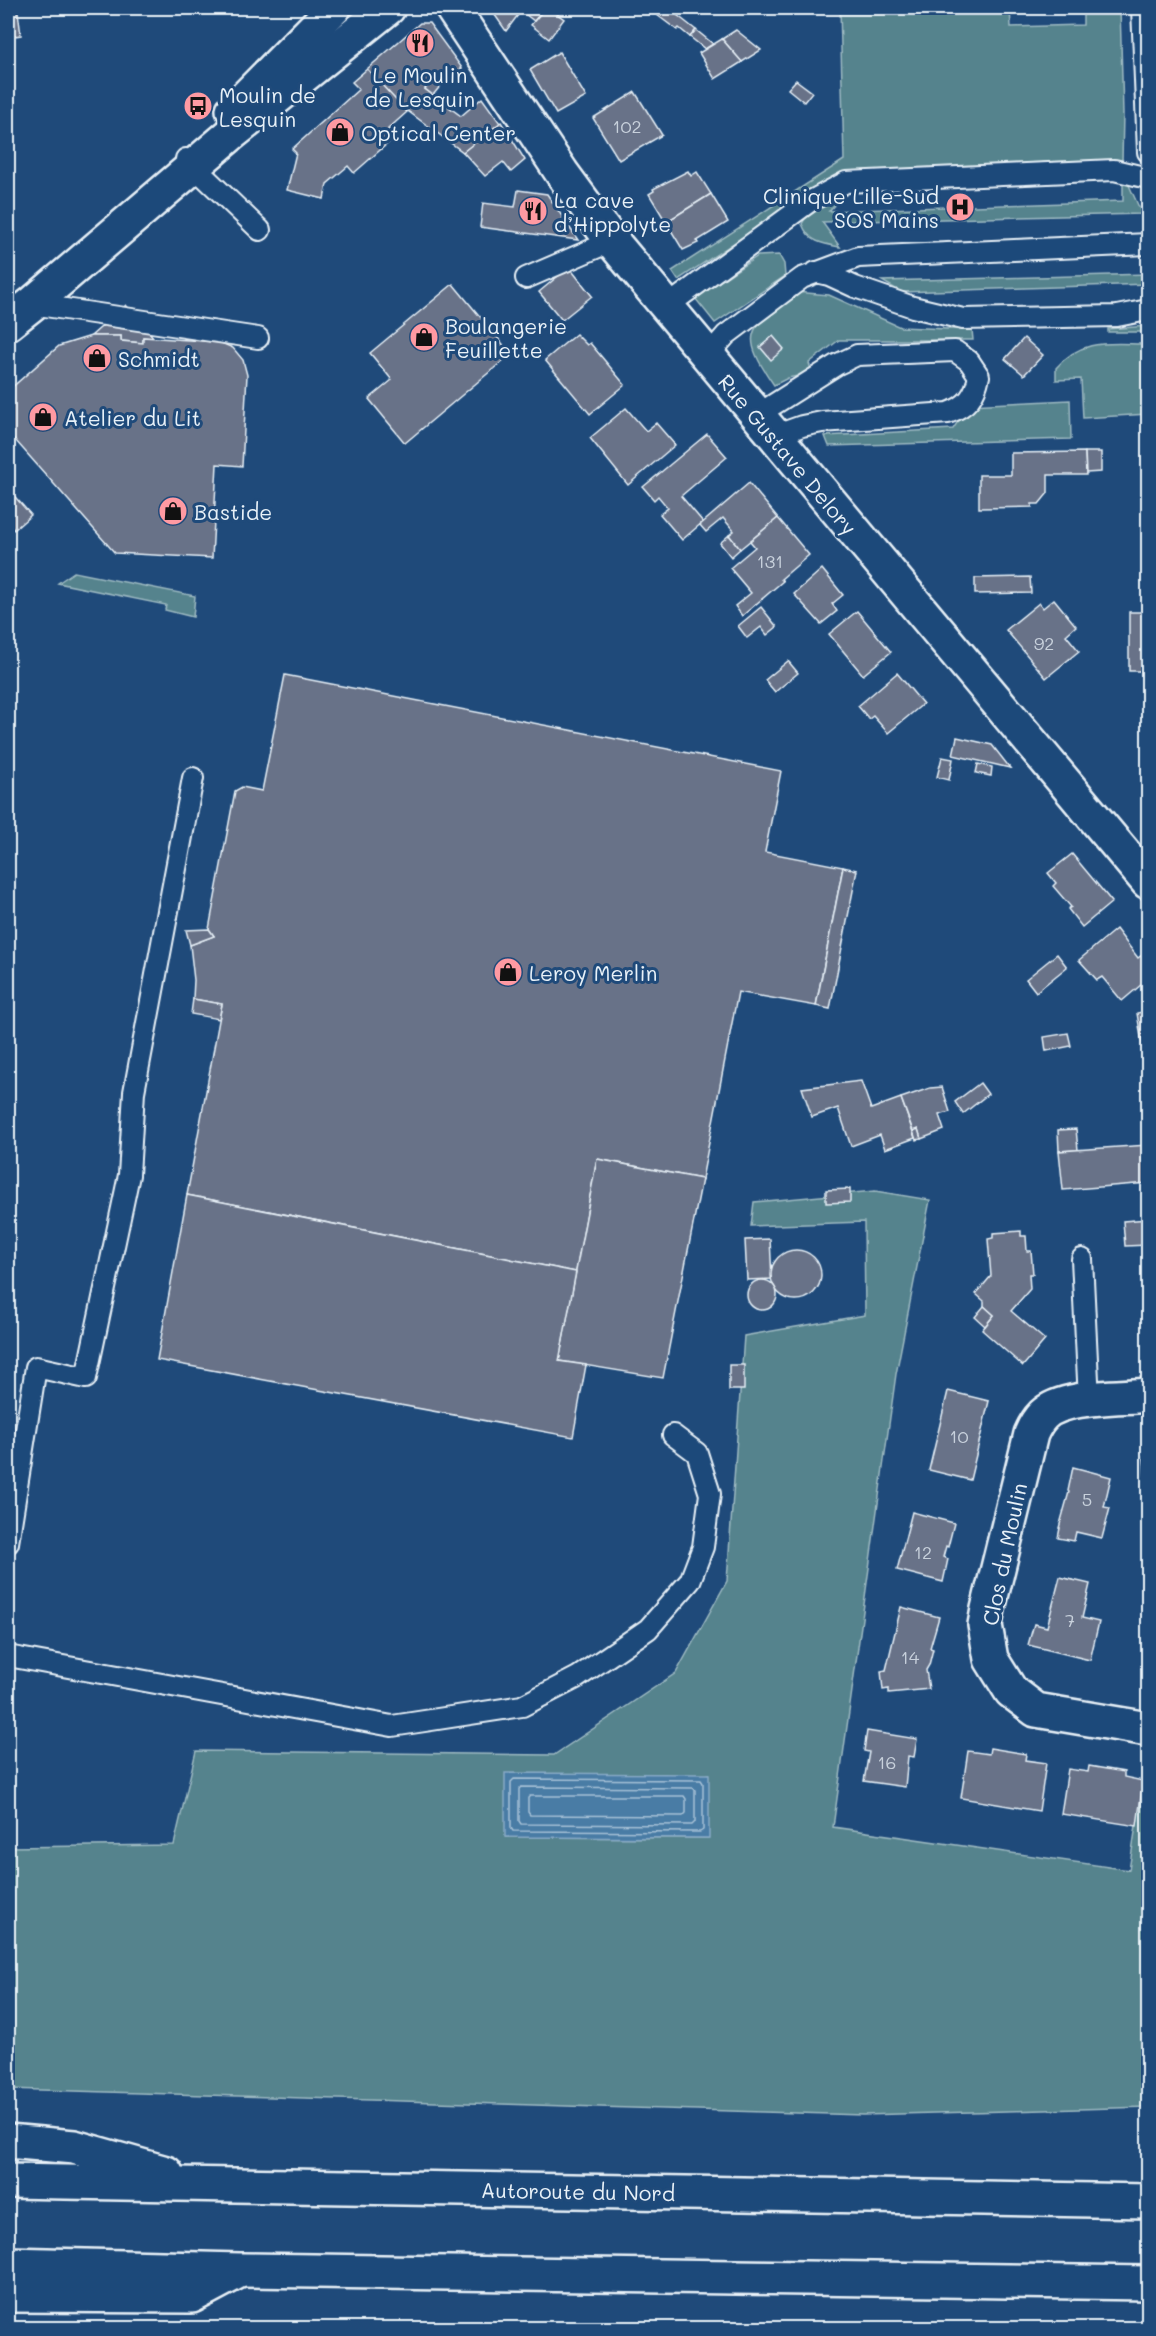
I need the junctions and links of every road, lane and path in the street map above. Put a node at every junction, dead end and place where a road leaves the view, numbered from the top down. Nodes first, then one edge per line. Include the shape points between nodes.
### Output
1 (334, 8) edge
2 (388, 8) edge
3 (452, 8) edge
4 (1142, 8) edge
5 (1149, 152) edge
6 (190, 162) junction
7 (1149, 178) edge
8 (260, 230) dead end
9 (612, 241) junction
10 (1149, 244) edge
11 (816, 272) junction
12 (526, 278) dead end
13 (666, 307) junction
14 (1149, 310) edge
15 (16, 314) edge
16 (8, 336) edge
17 (258, 338) dead end
18 (707, 357) junction
19 (765, 426) junction
20 (193, 778) dead end
21 (1149, 882) edge
22 (1082, 1259) dead end
23 (1149, 1395) edge
24 (1089, 1400) junction
25 (673, 1435) dead end
26 (8, 1543) edge
27 (8, 1656) edge
28 (1149, 1729) edge
29 (8, 2141) edge
30 (8, 2181) edge
31 (202, 2184) junction
32 (1149, 2201) edge
33 (8, 2264) edge
34 (240, 2270) junction
35 (1149, 2283) edge
36 (8, 2295) edge

1 - 6 main road
2 - 6 main road
3 - 9 main road, Rue Gustave Delory
4 - 5 lane
6 - 8 lane
6 - 15 main road via 127,222
7 - 13 lane via 1114,170 846,182 809,202
9 - 12 lane
9 - 13 main road, Rue Gustave Delory
10 - 11 lane via 858,257
11 - 14 lane via 913,307 963,319 1117,316
11 - 18 lane via 802,278 726,335
13 - 18 main road, Rue Gustave Delory
15 - 16 main road
15 - 17 lane
18 - 19 main road, Rue Gustave Delory
19 - 19 lane via 948,412 960,409 975,394 979,376 969,361 955,351 857,355 836,365
19 - 21 main road, Rue Gustave Delory
20 - 26 lane via 134,1092 129,1175 86,1378 36,1367
22 - 24 lane
23 - 24 main road, Clos du Moulin
24 - 28 main road, Clos du Moulin via 1050,1410 1031,1434 988,1610 987,1641 991,1659 1011,1691 1036,1710
25 - 27 lane via 697,1453 710,1494 703,1547 690,1581 648,1629 578,1677 522,1706 392,1726
29 - 31 main road via 74,2147
30 - 31 main road, Autoroute du Nord
31 - 32 main road, Autoroute du Nord
33 - 34 main road
34 - 35 main road
34 - 36 main road via 192,2296

